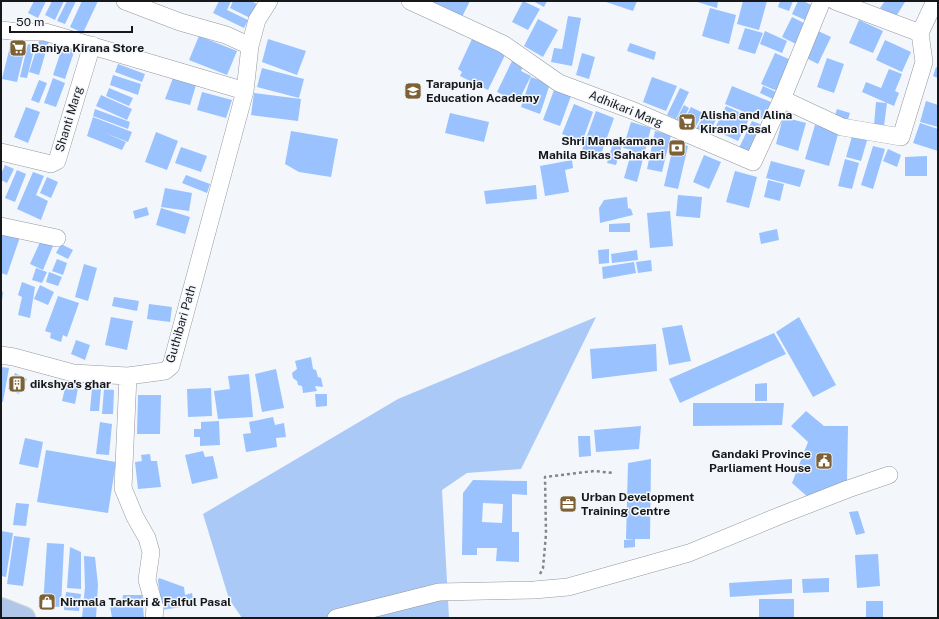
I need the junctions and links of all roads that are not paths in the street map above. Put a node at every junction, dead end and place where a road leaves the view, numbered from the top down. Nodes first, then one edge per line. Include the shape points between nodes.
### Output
1 (125, 1) edge
2 (269, 1) edge
3 (410, 1) edge
4 (822, 1) edge
5 (835, 1) edge
6 (935, 1) edge
7 (1, 30) edge
8 (920, 33) junction
9 (92, 45) junction
10 (250, 46) junction
11 (245, 91) junction
12 (782, 99) junction
13 (1, 152) edge
14 (1, 226) edge
15 (58, 238) dead end
16 (1, 355) edge
17 (128, 376) junction
18 (889, 475) dead end
19 (1, 609) edge
20 (24, 618) edge
21 (154, 618) edge
22 (336, 618) edge

1 - 10 street via 180,22 226,35
2 - 10 street, Guthibari Path via 257,20
3 - 12 street, Adhikari Marg via 503,44 560,83 753,162
4 - 12 street
5 - 8 street
6 - 8 street
7 - 9 street via 46,32
8 - 12 street via 924,62 901,137 842,127
9 - 11 street
9 - 13 street, Shanti Marg via 56,161 51,164
10 - 11 street, Guthibari Path
11 - 17 street, Guthibari Path via 171,366 165,371
14 - 15 street
16 - 17 street, Guthibari Path via 73,373
17 - 21 street via 123,488 151,552 147,580
18 - 22 street via 689,553 568,587 439,592
19 - 20 main road

